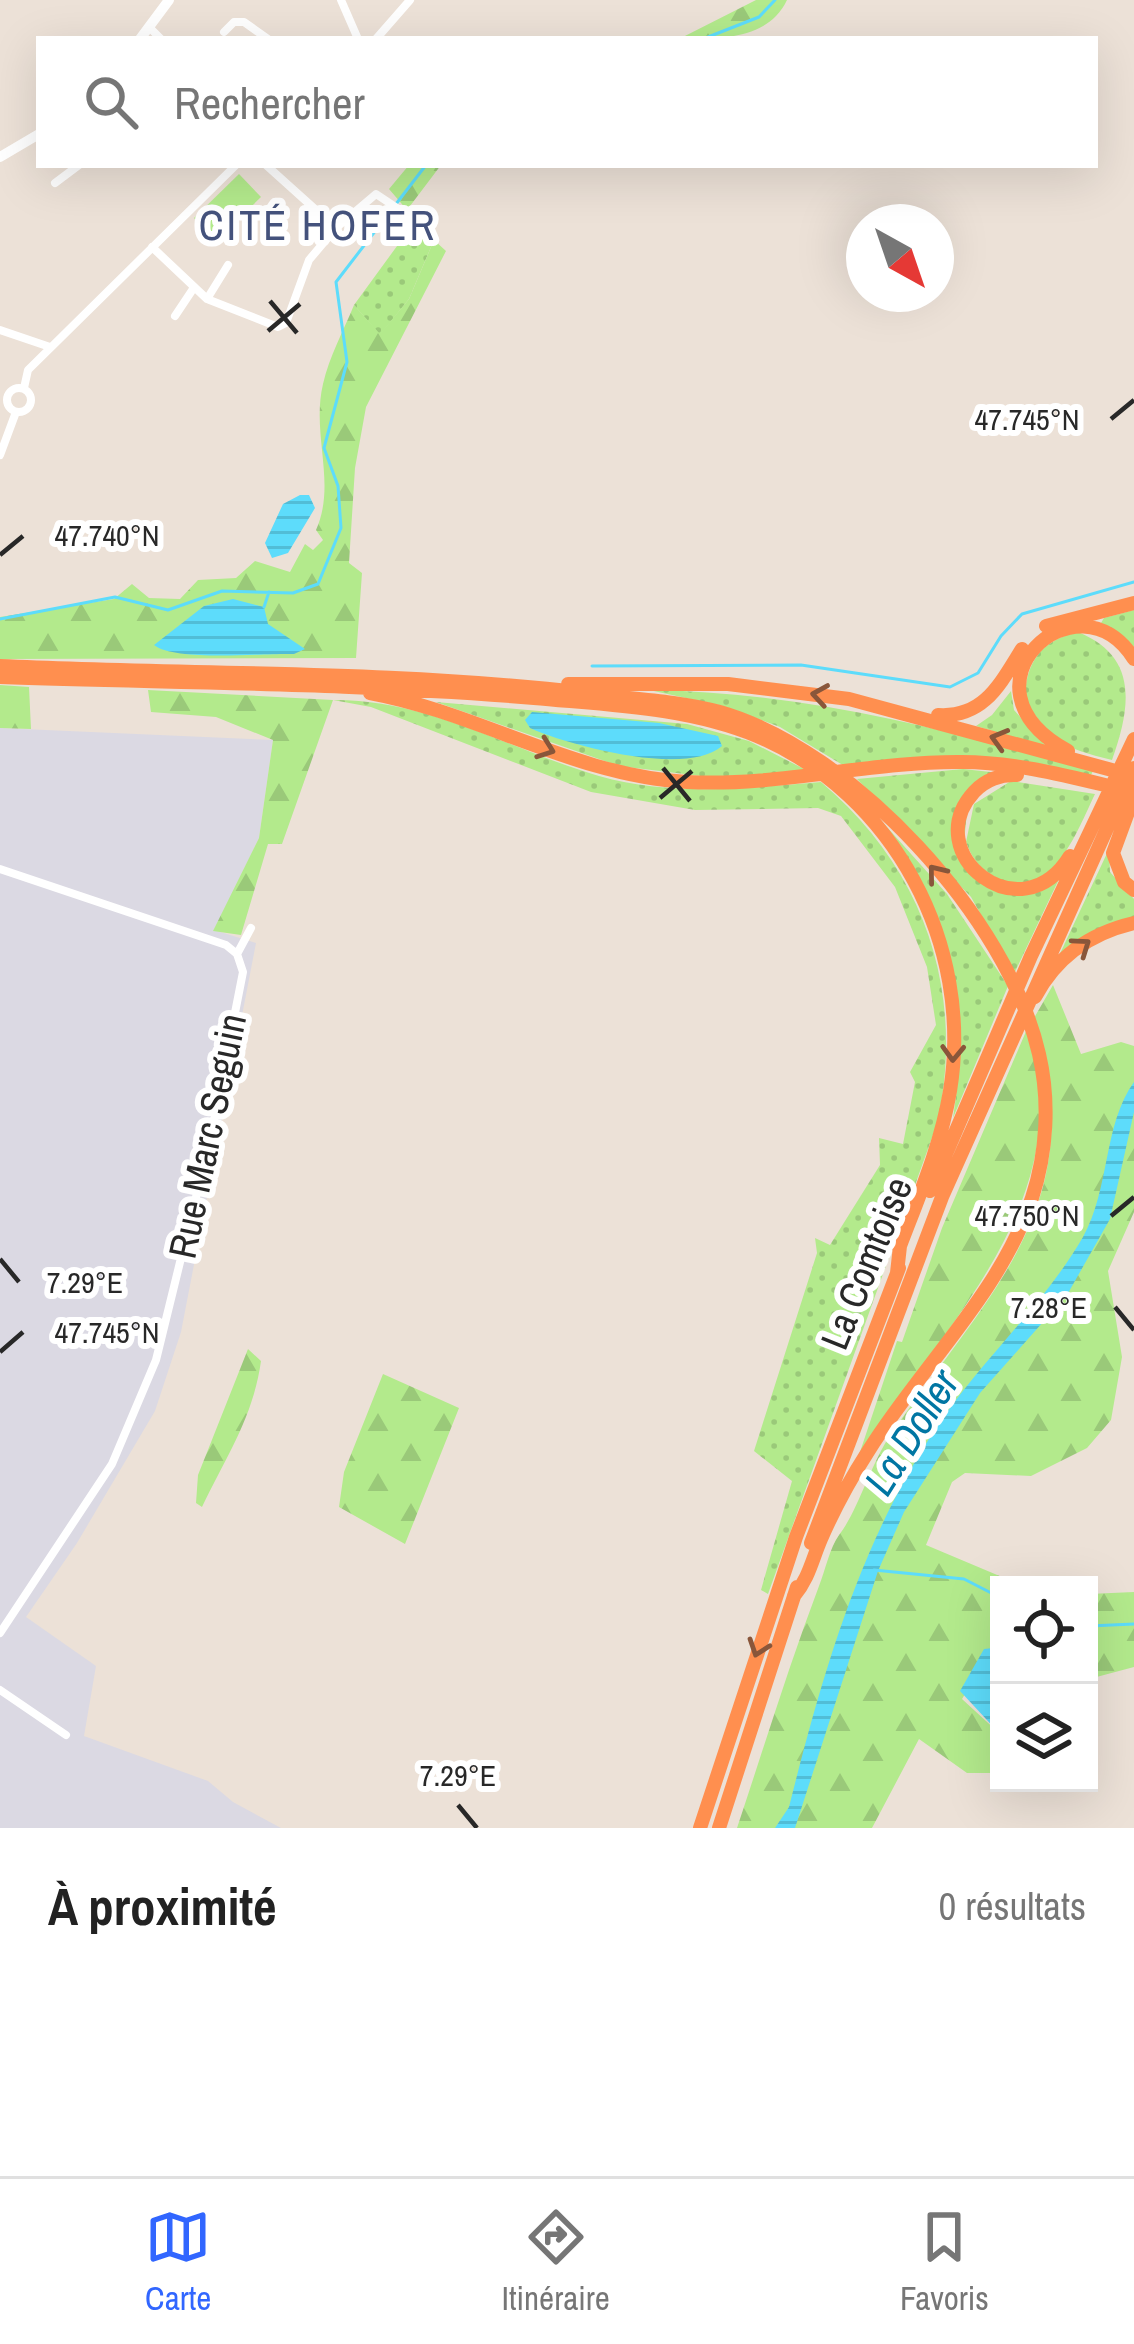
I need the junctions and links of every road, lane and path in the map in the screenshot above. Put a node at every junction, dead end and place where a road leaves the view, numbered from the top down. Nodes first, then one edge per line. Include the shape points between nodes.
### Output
1 (169, 0) edge
2 (341, 0) edge
3 (410, 0) edge
4 (149, 27) junction
5 (224, 32) dead end
6 (142, 36) edge
7 (158, 36) edge
8 (264, 36) edge
9 (357, 36) edge
10 (379, 36) edge
11 (36, 136) edge
12 (0, 157) edge
13 (75, 168) edge
14 (233, 168) edge
15 (269, 168) edge
16 (55, 183) dead end
17 (412, 218) dead end
18 (336, 228) junction
19 (152, 248) junction
20 (228, 265) dead end
21 (193, 289) junction
22 (207, 299) junction
23 (175, 316) dead end
24 (0, 330) edge
25 (50, 347) junction
26 (24, 388) junction
27 (4, 395) edge
28 (16, 412) junction
29 (0, 455) edge
30 (1134, 602) edge
31 (1134, 658) edge
32 (0, 666) edge
33 (0, 677) edge
34 (529, 686) junction
35 (335, 687) junction
36 (911, 713) junction
37 (1134, 722) edge
38 (1132, 742) edge
39 (1089, 764) junction
40 (1134, 772) edge
41 (1058, 775) junction
42 (1134, 794) edge
43 (1086, 837) junction
44 (0, 869) edge
45 (1134, 890) edge
46 (1134, 923) edge
47 (251, 928) dead end
48 (237, 954) junction
49 (1015, 1025) junction
50 (897, 1273) junction
51 (794, 1596) junction
52 (0, 1633) edge
53 (0, 1690) edge
54 (66, 1736) dead end
55 (700, 1828) edge
56 (719, 1828) edge

1 - 4 main road
2 - 9 street
3 - 10 street
4 - 6 main road
4 - 7 street
5 - 8 street via 244,22
11 - 12 main road
13 - 16 street
14 - 19 street
15 - 18 street
17 - 18 street via 376,194
18 - 22 street via 309,260 283,326
19 - 21 street
19 - 25 street
20 - 22 street
21 - 22 street
21 - 23 street
24 - 25 street
25 - 26 street via 28,370
26 - 27 street
26 - 28 street via 31,404
27 - 28 street
28 - 29 street
30 - 36 highway via 1048,625 974,710
31 - 39 highway via 1107,632 1079,626 1042,638 1021,668 1026,718
32 - 34 highway
33 - 35 highway
36 -> 34 highway via 728,684
51 -> 34 highway via 868,1451 1016,1238 1045,1139 1033,1033 1005,968 929,863 826,762 721,713
35 -> 41 highway via 436,708 642,777 724,782 964,762
35 -> 50 highway via 554,700 717,722 801,760 864,811 927,904 954,1018 945,1117
39 -> 36 highway
37 - 38 highway, La Comtoise
38 - 43 highway, La Comtoise
39 - 40 highway
40 - 49 highway, La Comtoise
41 - 42 highway
41 - 43 highway via 1005,775 981,786 962,812 962,852 983,879 1025,889 1054,876
42 - 45 highway via 1113,853
43 - 50 highway, La Comtoise
44 - 48 street
49 -> 46 highway via 1075,949
47 - 48 street
48 - 52 street, Rue Marc Seguin via 242,972 210,1140 156,1360 112,1464
49 - 51 highway, La Comtoise via 919,1253
50 -> 55 highway, La Comtoise via 796,1537
51 - 56 highway, La Comtoise
53 - 54 street

